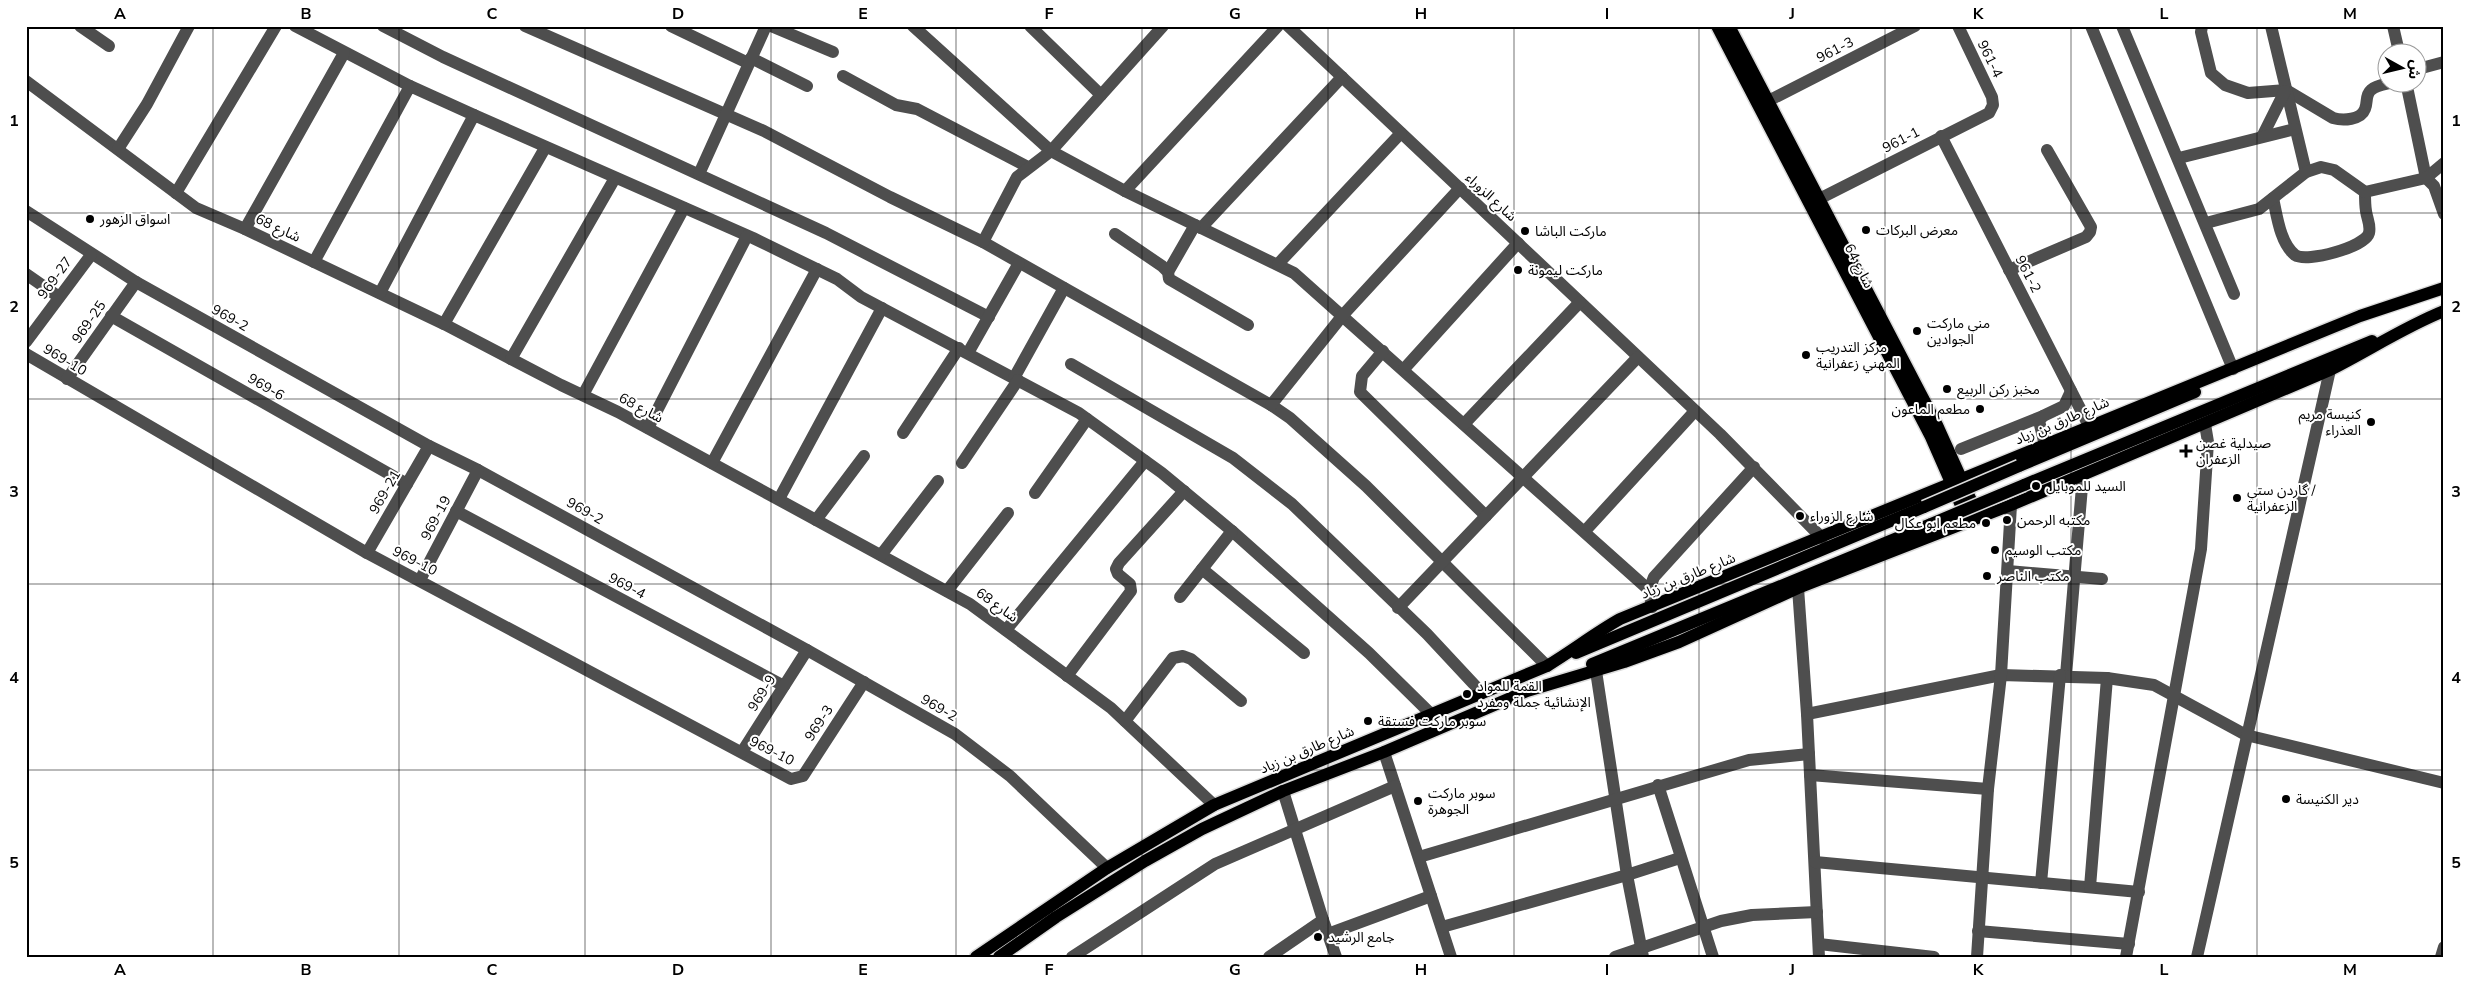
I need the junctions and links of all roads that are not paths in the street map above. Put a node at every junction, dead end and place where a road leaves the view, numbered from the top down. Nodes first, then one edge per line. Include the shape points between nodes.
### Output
1 (80, 26) edge
2 (190, 26) edge
3 (276, 26) edge
4 (295, 26) edge
5 (383, 26) edge
6 (525, 26) edge
7 (671, 26) edge
8 (766, 26) edge
9 (772, 26) edge
10 (913, 26) edge
11 (1030, 26) edge
12 (1278, 26) edge
13 (1288, 26) edge
14 (1717, 26) edge
15 (1729, 26) edge
16 (1915, 26) edge
17 (1958, 26) edge
18 (2091, 26) edge
19 (2122, 26) edge
20 (2202, 26) edge
21 (2271, 26) edge
22 (2393, 26) edge
23 (1159, 28) edge
24 (543, 30) edge
25 (2397, 42) edge
26 (109, 46) dead end
27 (833, 52) dead end
28 (344, 53) junction
29 (749, 61) junction
30 (2444, 62) edge
31 (2428, 66) edge
32 (843, 76) dead end
33 (1342, 76) junction
34 (26, 81) edge
35 (410, 86) junction
36 (807, 86) dead end
37 (2378, 87) edge
38 (2286, 91) junction
39 (2408, 92) edge
40 (1101, 96) junction
41 (1768, 101) junction
42 (1993, 105) joint
43 (725, 114) junction
44 (474, 115) junction
45 (2295, 129) junction
46 (1401, 133) junction
47 (2263, 135) junction
48 (1942, 136) junction
49 (545, 148) junction
50 (118, 149) junction
51 (2047, 150) dead end
52 (1051, 151) junction
53 (2179, 158) junction
54 (2444, 163) edge
55 (1028, 167) junction
56 (2306, 172) junction
57 (699, 174) junction
58 (615, 178) junction
59 (2426, 178) junction
60 (1460, 188) junction
61 (1125, 191) junction
62 (2365, 192) junction
63 (176, 193) junction
64 (2273, 198) junction
65 (1819, 199) junction
66 (684, 208) junction
67 (26, 211) edge
68 (2444, 214) edge
69 (2206, 223) junction
70 (1198, 227) junction
71 (245, 229) junction
72 (1115, 234) dead end
73 (747, 236) junction
74 (983, 242) junction
75 (1518, 243) junction
76 (91, 255) junction
77 (314, 262) junction
78 (1020, 263) junction
79 (1278, 264) junction
80 (817, 269) junction
81 (2010, 270) junction
82 (1168, 272) junction
83 (26, 274) edge
84 (136, 282) junction
85 (1064, 288) junction
86 (2440, 289) edge
87 (380, 293) junction
88 (2234, 294) dead end
89 (60, 297) junction
90 (1580, 302) junction
91 (882, 308) junction
92 (2444, 311) edge
93 (1343, 315) junction
94 (111, 316) junction
95 (988, 318) junction
96 (2425, 319) junction
97 (444, 324) junction
98 (1248, 325) dead end
99 (26, 342) edge
100 (964, 351) junction
101 (1383, 351) junction
102 (26, 354) edge
103 (1638, 356) junction
104 (511, 359) junction
105 (1071, 364) dead end
106 (2232, 368) junction
107 (1404, 369) junction
108 (2330, 370) junction
109 (67, 379) junction
110 (1016, 379) junction
111 (2071, 391) junction
112 (582, 395) junction
113 (1271, 405) junction
114 (1696, 411) junction
115 (2043, 416) junction
116 (1087, 420) junction
117 (1464, 424) junction
118 (2204, 424) junction
119 (2088, 426) junction
120 (648, 428) junction
121 (903, 433) dead end
122 (2045, 445) junction
123 (429, 446) junction
124 (1961, 449) dead end
125 (864, 456) dead end
126 (1145, 461) junction
127 (712, 463) junction
128 (962, 464) dead end
129 (1754, 468) junction
130 (478, 470) junction
131 (2083, 474) junction
132 (1524, 477) junction
133 (938, 481) dead end
134 (1956, 481) junction
135 (407, 484) junction
136 (1184, 492) junction
137 (1035, 493) dead end
138 (779, 499) junction
139 (2011, 505) junction
140 (456, 511) junction
141 (1008, 513) dead end
142 (1486, 516) junction
143 (816, 520) junction
144 (1973, 520) junction
145 (1232, 531) junction
146 (1585, 531) junction
147 (1822, 538) junction
148 (367, 553) junction
149 (881, 555) junction
150 (1441, 562) junction
151 (1202, 569) junction
152 (2008, 571) junction
153 (2074, 576) junction
154 (2102, 579) dead end
155 (420, 580) junction
156 (1798, 588) junction
157 (1649, 590) junction
158 (947, 591) junction
159 (1180, 597) dead end
160 (1652, 607) junction
161 (1398, 608) junction
162 (1006, 630) junction
163 (807, 650) junction
164 (1304, 653) dead end
165 (1546, 666) junction
166 (1596, 671) junction
167 (2001, 675) junction
168 (2063, 675) junction
169 (1067, 676) junction
170 (2107, 678) junction
171 (864, 682) junction
172 (784, 686) junction
173 (1527, 691) junction
174 (1482, 693) junction
175 (2174, 697) junction
176 (1241, 701) dead end
177 (1431, 714) junction
178 (1807, 714) junction
179 (1125, 721) junction
180 (2246, 735) junction
181 (742, 752) junction
182 (1384, 752) junction
183 (1809, 754) junction
184 (1810, 776) junction
185 (798, 778) joint
186 (2444, 783) edge
187 (1395, 786) junction
188 (1658, 786) junction
189 (1988, 789) junction
190 (1283, 791) junction
191 (1617, 798) junction
192 (1214, 805) junction
193 (1294, 829) junction
194 (1419, 857) junction
195 (1680, 858) junction
196 (1815, 862) junction
197 (1107, 868) junction
198 (1627, 875) junction
199 (1982, 878) junction
200 (2041, 883) junction
201 (2090, 887) junction
202 (2139, 892) junction
203 (1432, 896) junction
204 (1817, 912) junction
205 (1323, 920) junction
206 (1442, 927) junction
207 (1703, 928) junction
208 (1978, 931) junction
209 (1328, 934) junction
210 (2444, 947) edge
211 (2127, 950) edge
212 (1819, 951) edge
213 (1642, 953) edge
214 (976, 957) edge
215 (999, 957) edge
216 (1072, 957) edge
217 (1269, 957) edge
218 (1336, 957) edge
219 (1451, 957) edge
220 (1615, 957) edge
221 (1713, 957) edge
222 (1934, 957) edge
223 (1977, 957) edge
224 (2197, 957) edge
225 (2441, 957) edge

1 - 26 street
2 - 50 street
3 - 63 street
4 - 28 street
5 - 57 street
6 - 24 street
7 - 29 street
8 - 29 street
9 - 27 street
10 - 52 street
11 - 40 street
12 - 61 street
13 - 33 street, شارع الزوراء
14 - 134 main road, شارع 64
15 - 41 main road, شارع 64
16 - 41 street, 961-3
17 - 42 street, 961-4
18 - 106 street
19 - 53 street
20 - 38 street via 2211,73 2225,85 2248,93
21 - 38 street
22 - 25 street
23 - 40 street
24 - 43 street
28 - 35 street
28 - 71 street
29 - 36 street
29 - 43 street
30 - 31 street
32 - 55 street via 896,105 917,109
33 - 46 street, شارع الزوراء
33 - 70 street
34 - 50 street, شارع 68
35 - 44 street
35 - 77 street
37 - 38 street via 2368,93 2365,110 2360,116 2342,120
38 - 45 street
38 - 47 street
39 - 59 street
40 - 52 street
41 - 65 main road, شارع 64
42 - 48 street, 961-1 via 1989,112
43 - 57 street
43 - 74 street
44 - 49 street
44 - 87 street
45 - 47 street
45 - 56 street
46 - 60 street, شارع الزوراء
46 - 79 street
47 - 53 street
48 - 65 street, 961-1
48 - 81 street, 961-2
49 - 58 street
49 - 97 street
50 - 63 street, شارع 68
51 - 81 street via 2091,227 2090,232 2086,237
52 - 55 street
52 - 61 street
53 - 69 street
54 - 59 street
55 - 74 street via 1017,177
56 - 62 street via 2328,167
56 - 64 street
57 - 95 street via 835,238
58 - 66 street
58 - 104 street
59 - 62 street
59 - 68 street via 2434,186
60 - 75 street, شارع الزوراء
60 - 93 street
61 - 70 street
62 - 64 street via 2365,210 2370,226 2367,238 2359,244 2322,256 2305,258 2293,254 2284,239
63 - 71 street, شارع 68 via 196,208
64 - 69 street via 2259,209
65 - 134 main road, شارع 64 via 1937,425
66 - 73 street
66 - 112 street
67 - 76 street, 969-2
69 - 88 street
70 - 79 street
70 - 82 street
71 - 77 street, شارع 68
72 - 82 street
73 - 80 street
73 - 120 street
74 - 78 street
75 - 90 street, شارع الزوراء
75 - 107 street
76 - 84 street, 969-2
76 - 89 street, 969-27
77 - 87 street, شارع 68
78 - 85 street
78 - 95 street
79 - 93 street via 1294,273
80 - 91 street
80 - 127 street
81 - 111 street, 961-2
82 - 98 street via 1168,278
83 - 89 street
84 - 94 street, 969-25
84 - 123 street, 969-2
85 - 110 street
85 - 113 street
86 - 106 main road, شارع طارق بن زياد via 2360,316
86 - 165 main road, bridge
87 - 97 street, شارع 68
89 - 99 street, 969-27
90 - 103 street, شارع الزوراء
90 - 117 street
91 - 100 street
91 - 138 street
92 - 96 main road, شارع طارق بن زياد
93 - 101 street
93 - 113 street
94 - 109 street, 969-25
94 - 135 street, 969-6
95 - 100 street
96 - 108 main road, شارع طارق بن زياد
96 - 173 main road, bridge
97 - 104 street, شارع 68
100 - 110 street
100 - 121 street
101 - 107 street
101 - 142 street via 1362,376 1360,392
102 - 109 street, 969-10
103 - 114 street, شارع الزوراء
103 - 132 street
104 - 112 street, شارع 68
105 - 161 street via 1233,458 1292,504
106 - 119 main road, شارع طارق بن زياد
107 - 117 street
108 - 118 main road, شارع طارق بن زياد
108 - 180 street
109 - 148 street, 969-10
110 - 116 street
110 - 128 street
111 - 115 street via 2064,406
111 - 119 street, 961-2
112 - 120 street, شارع 68
113 - 150 street via 1366,486
114 - 129 street, شارع الزوراء
114 - 146 street
115 - 122 street via 2039,428
115 - 124 street
116 - 126 street
116 - 137 street
117 - 132 street
118 - 131 main road, شارع طارق بن زياد
118 - 175 street via 2208,442 2201,549
119 - 122 main road, شارع طارق بن زياد
120 - 127 street, شارع 68
122 - 134 main road, شارع طارق بن زياد
123 - 130 street, 969-2
123 - 135 street, 969-21
125 - 143 street
126 - 136 street
126 - 162 street
127 - 138 street, شارع 68
129 - 147 street, شارع الزوراء
129 - 157 street via 1654,577
130 - 140 street, 969-19
130 - 163 street, 969-2
131 - 139 main road, شارع طارق بن زياد
131 - 153 street
132 - 142 street
132 - 146 street
133 - 149 street
134 - 144 main road, شارع 64
134 - 147 main road, شارع طارق بن زياد
135 - 148 street, 969-21
136 - 145 street
136 - 169 street via 1119,563 1116,568 1118,574 1130,584 1131,591
138 - 143 street, شارع 68
139 - 144 main road, شارع طارق بن زياد
139 - 152 street
140 - 155 street, 969-19
140 - 172 street, 969-4
141 - 158 street
142 - 150 street
143 - 149 street, شارع 68
144 - 156 main road, شارع طارق بن زياد
145 - 151 street
145 - 177 street via 1369,653
146 - 157 street
147 - 160 main road, شارع طارق بن زياد
148 - 155 street, 969-10
149 - 158 street, شارع 68
150 - 161 street
150 - 165 street
151 - 159 street
151 - 164 street
152 - 153 street
152 - 167 street
153 - 154 street
153 - 168 street
155 - 181 street, 969-10
156 - 166 main road, شارع طارق بن زياد via 1688,638
156 - 178 street
157 - 160 street
158 - 162 street, شارع 68
160 - 165 main road, شارع طارق بن زياد via 1593,634
161 - 174 street
162 - 169 street, شارع 68
163 - 171 street, 969-2
163 - 172 street, 969-9
165 - 174 main road, شارع طارق بن زياد
166 - 173 main road, شارع طارق بن زياد
166 - 191 street
167 - 168 street
167 - 178 street
167 - 189 street
168 - 170 street
168 - 200 street
169 - 179 street, شارع 68
170 - 175 street via 2146,682
170 - 201 street
171 - 185 street, 969-3
171 - 197 street, 969-2 via 955,734 1010,776
172 - 181 street, 969-9
173 - 182 main road, شارع طارق بن زياد
174 - 177 main road, شارع طارق بن زياد
175 - 180 street
175 - 202 street
176 - 179 street via 1191,659 1182,656 1173,658
177 - 192 main road, شارع طارق بن زياد
178 - 183 street
179 - 192 street, شارع 68
180 - 186 street
180 - 224 street
181 - 185 street, 969-10 via 791,779
182 - 187 street
182 - 190 main road, شارع طارق بن زياد
183 - 184 street
183 - 188 street via 1749,760
184 - 189 street
184 - 196 street
187 - 193 street
187 - 194 street
188 - 191 street
188 - 195 street
189 - 199 street
190 - 193 street
190 - 215 main road, شارع طارق بن زياد via 1202,829 1145,861
191 - 194 street
191 - 198 street
192 - 197 main road, شارع طارق بن زياد
193 - 205 street
193 - 216 street via 1215,864
194 - 203 street
195 - 198 street
195 - 207 street
196 - 199 street
196 - 204 street
197 - 214 main road, شارع طارق بن زياد
198 - 206 street
198 - 213 street
199 - 200 street
199 - 208 street
200 - 201 street
201 - 202 street
202 - 211 street
203 - 206 street
203 - 209 street
204 - 207 street via 1752,915
204 - 212 street
205 - 209 street
205 - 217 street
206 - 219 street
207 - 213 street
207 - 221 street
208 - 211 street
208 - 223 street
209 - 218 street
210 - 225 street
212 - 222 street
213 - 220 street

